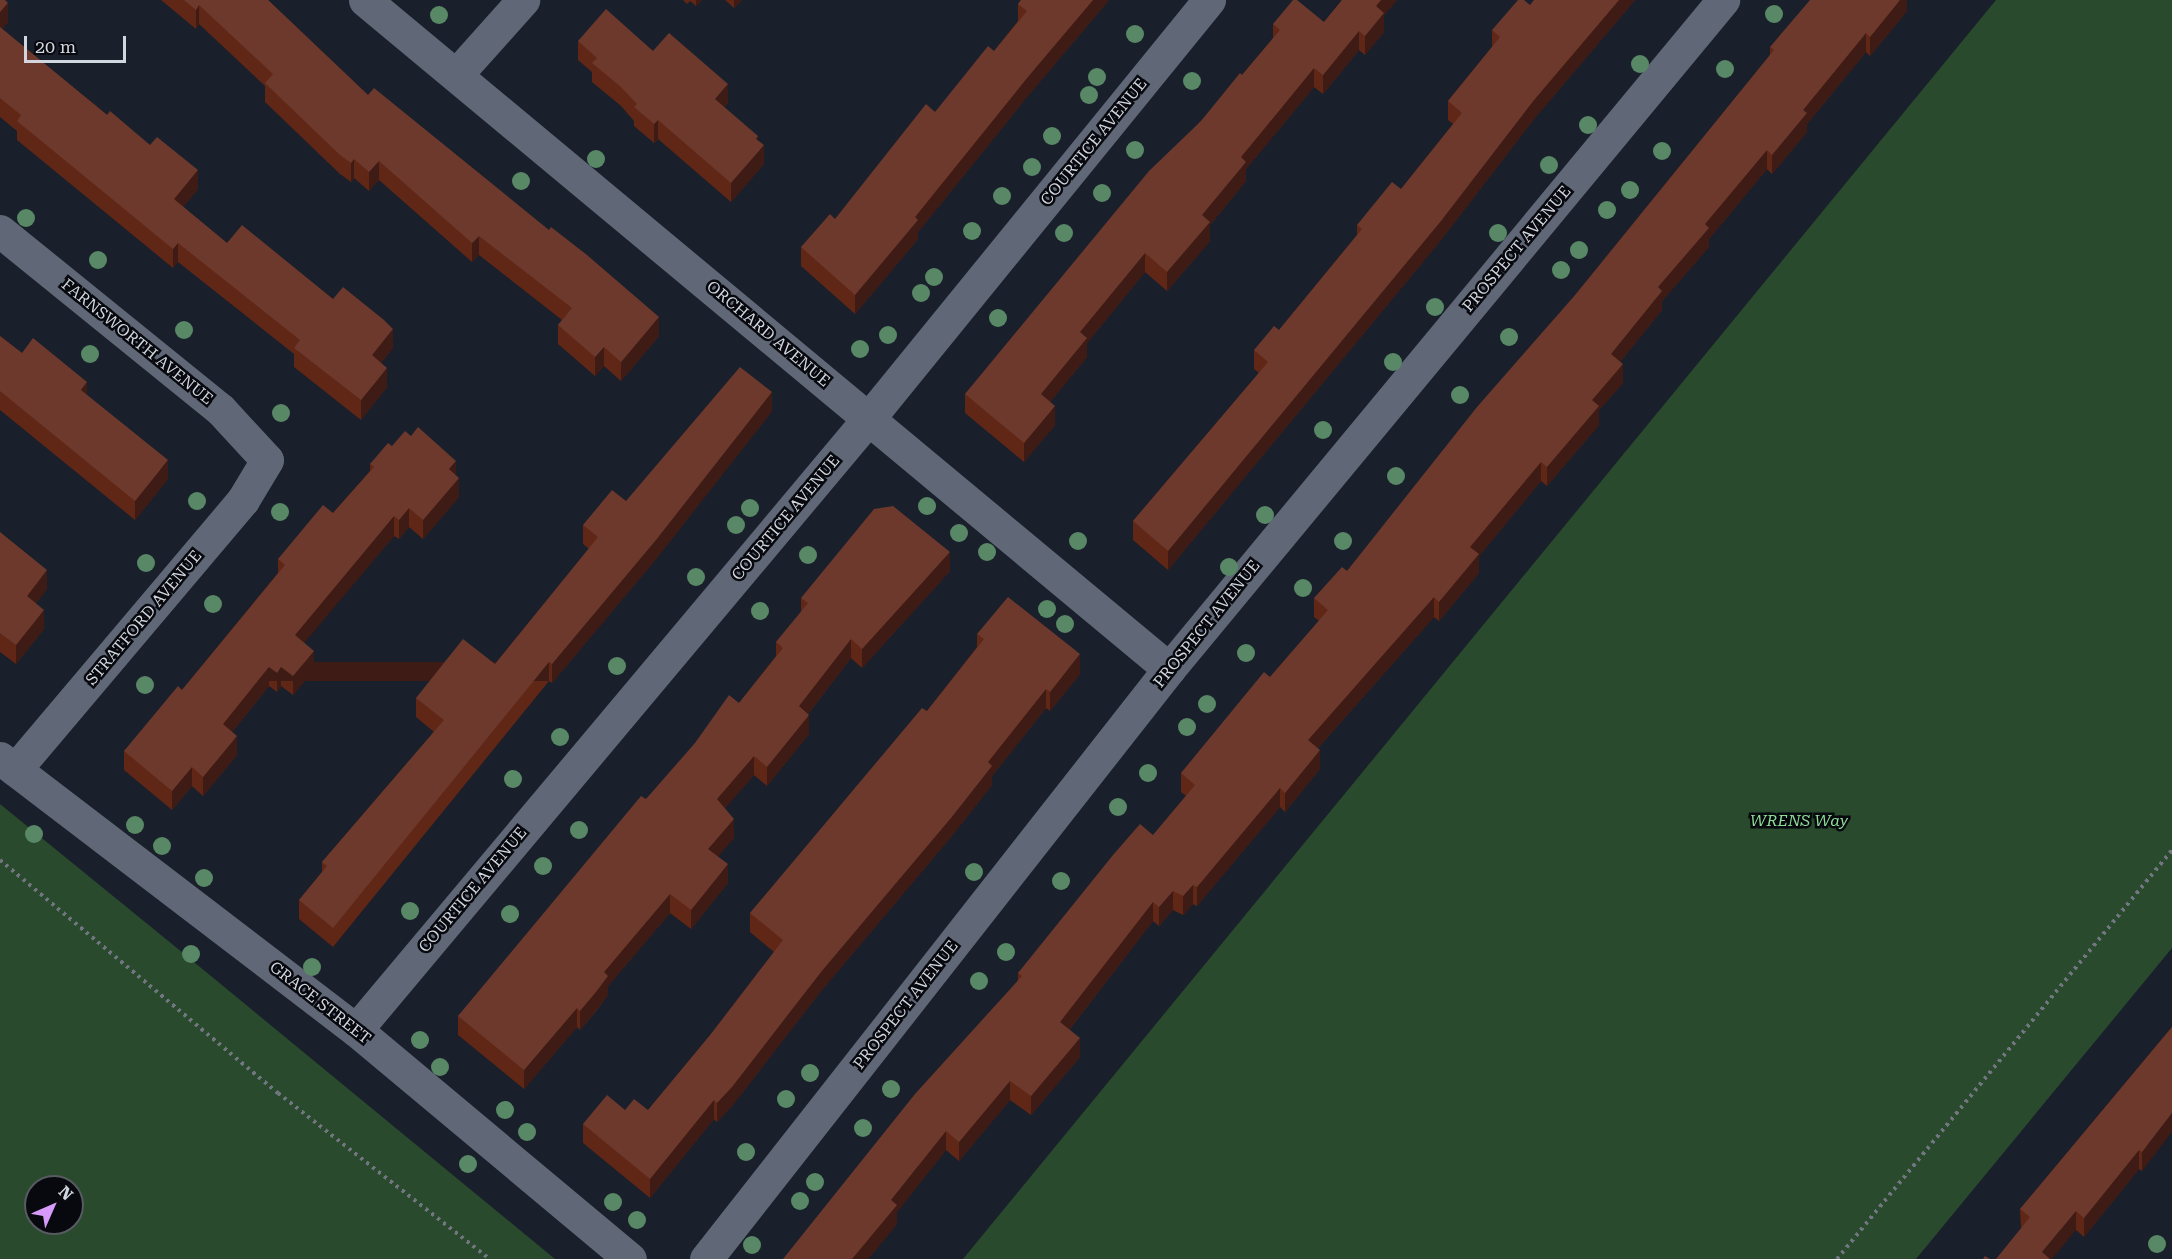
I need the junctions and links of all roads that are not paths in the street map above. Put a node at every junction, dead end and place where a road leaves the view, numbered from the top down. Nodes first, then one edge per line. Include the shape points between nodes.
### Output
1 (365, 0) edge
2 (524, 0) edge
3 (1209, 0) edge
4 (1723, 0) edge
5 (456, 75) junction
6 (0, 231) edge
7 (869, 418) junction
8 (267, 460) joint
9 (1170, 669) junction
10 (8, 764) edge
11 (356, 1030) junction
12 (630, 1259) edge
13 (706, 1259) edge

1 - 5 street, ORCHARD AVENUE
2 - 5 street
3 - 7 street, COURTICE AVENUE
4 - 9 street, PROSPECT AVENUE
5 - 7 street, ORCHARD AVENUE
6 - 8 street, FARNSWORTH AVENUE via 219,409
7 - 9 street, ORCHARD AVENUE
7 - 11 street, COURTICE AVENUE
8 - 10 street, STRATFORD AVENUE via 243,500
9 - 13 street, PROSPECT AVENUE
10 - 11 street, GRACE STREET
11 - 12 street, GRACE STREET

